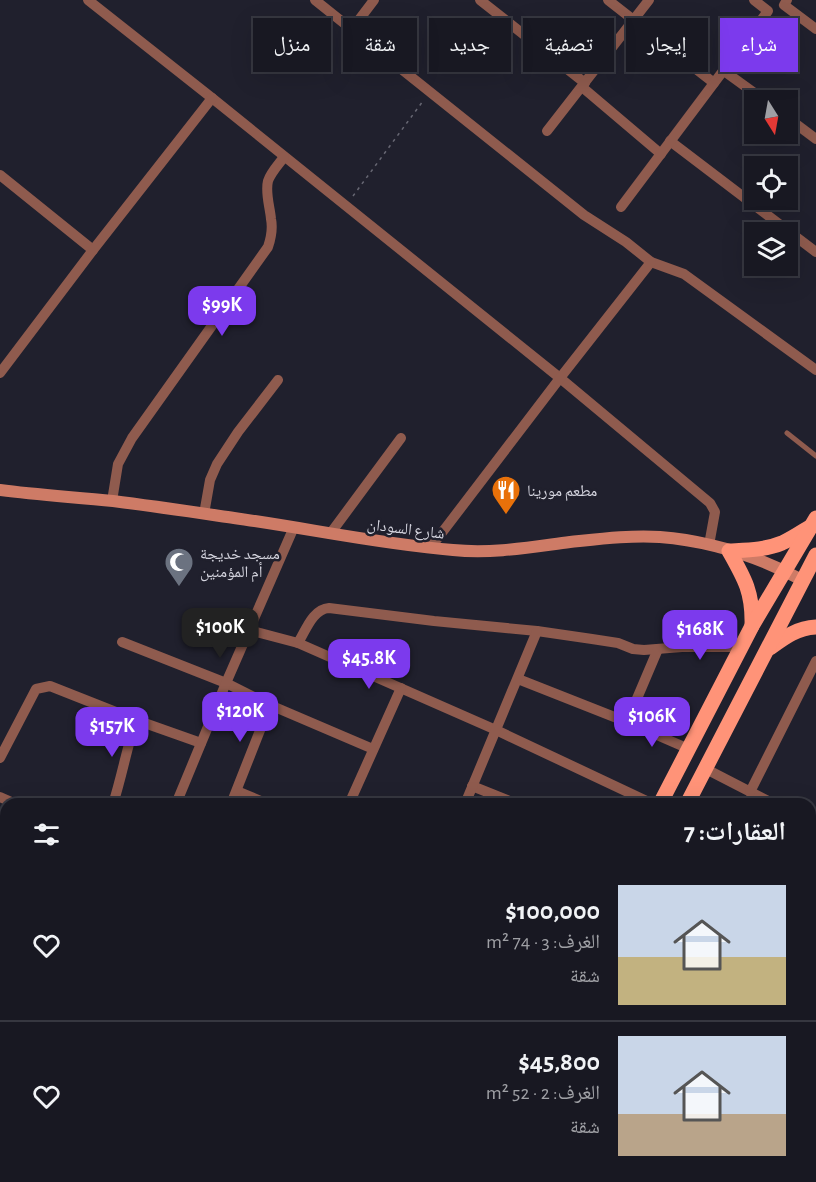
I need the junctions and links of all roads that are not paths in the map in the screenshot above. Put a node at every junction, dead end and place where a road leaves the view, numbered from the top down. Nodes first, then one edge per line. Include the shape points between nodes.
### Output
1 (88, 0) edge
2 (315, 0) edge
3 (374, 0) edge
4 (480, 0) edge
5 (608, 0) edge
6 (649, 0) edge
7 (754, 0) edge
8 (787, 0) edge
9 (360, 18) edge
10 (630, 18) edge
11 (635, 18) edge
12 (763, 18) edge
13 (343, 22) edge
14 (626, 29) edge
15 (816, 29) edge
16 (405, 72) edge
17 (700, 72) edge
18 (723, 72) edge
19 (725, 72) edge
20 (714, 83) junction
21 (583, 85) junction
22 (750, 90) edge
23 (212, 98) junction
24 (798, 126) edge
25 (547, 131) dead end
26 (816, 139) edge
27 (670, 141) junction
28 (661, 154) junction
29 (284, 157) junction
30 (0, 175) edge
31 (621, 207) dead end
32 (93, 250) junction
33 (816, 252) edge
34 (651, 262) junction
35 (814, 366) edge
36 (0, 373) edge
37 (560, 378) junction
38 (278, 380) dead end
39 (787, 433) dead end
40 (401, 438) dead end
41 (816, 456) edge
42 (0, 490) edge
43 (112, 501) junction
44 (204, 514) junction
45 (813, 522) edge
46 (294, 527) junction
47 (330, 534) junction
48 (710, 545) junction
49 (431, 548) junction
50 (729, 551) junction
51 (816, 555) edge
52 (785, 571) junction
53 (802, 580) junction
54 (752, 627) junction
55 (816, 627) edge
56 (249, 630) junction
57 (537, 631) junction
58 (122, 642) dead end
59 (298, 643) junction
60 (742, 647) junction
61 (658, 649) junction
62 (768, 650) junction
63 (816, 661) edge
64 (518, 679) junction
65 (226, 683) junction
66 (401, 688) junction
67 (270, 705) junction
68 (136, 720) junction
69 (627, 722) junction
70 (496, 730) junction
71 (201, 743) junction
72 (373, 749) junction
73 (689, 749) junction
74 (0, 758) edge
75 (706, 769) junction
76 (472, 786) junction
77 (237, 791) junction
78 (750, 792) junction
79 (115, 798) edge
80 (178, 798) edge
81 (234, 798) edge
82 (254, 798) edge
83 (352, 798) edge
84 (467, 798) edge
85 (502, 798) edge
86 (640, 798) edge
87 (663, 798) edge
88 (690, 798) edge
89 (762, 798) edge

1 - 23 street
2 - 13 street
3 - 9 street
4 - 21 street
5 - 10 street
6 - 11 street
7 - 12 street via 768,11
8 - 15 street via 784,5
14 - 21 street
16 - 34 street via 584,215
17 - 20 street
18 - 20 street
19 - 22 street
20 - 27 street
21 - 25 street
21 - 28 street
23 - 29 street
23 - 32 street
24 - 26 street
27 - 28 street
27 - 33 street
28 - 31 street
29 - 37 street
29 - 43 street via 268,180 272,236 268,248 132,438 118,464
30 - 32 street
32 - 36 street
34 - 35 street via 684,274
34 - 37 street
37 - 48 street via 710,503 715,512
37 - 49 street
38 - 44 street via 217,464
39 - 41 lane
40 - 47 street
42 - 43 main road, شارع السودان
43 - 44 main road, شارع السودان
44 - 46 main road, شارع السودان
45 - 50 main road via 785,542
45 - 52 main road
46 - 47 main road, شارع السودان
46 - 56 street
47 - 49 main road, شارع السودان
48 - 49 main road, شارع السودان via 658,537 507,551
48 - 50 main road, شارع السودان
50 - 52 main road, شارع السودان
50 - 54 main road via 747,583
51 - 53 main road
52 - 53 main road, شارع السودان
52 - 54 main road
53 - 62 main road
54 - 60 main road
55 - 62 main road via 798,630
56 - 59 street
56 - 65 street
57 - 59 street via 322,608
57 - 61 street via 618,643 644,651
57 - 64 street
58 - 65 street
59 - 66 street
60 - 61 street
60 - 73 main road
61 - 69 street
62 - 75 main road
63 - 78 street
64 - 69 street
64 - 70 street
65 - 67 street
65 - 71 street
66 - 70 street
66 - 72 street
67 - 72 street
67 - 77 street
68 - 71 street
68 - 74 street via 50,686 43,687 36,689
68 - 79 street
69 - 73 street
70 - 76 street
70 - 86 street
71 - 80 street
72 - 83 street
73 - 87 main road
75 - 78 street
75 - 88 main road
76 - 84 street
76 - 85 street
77 - 81 street
77 - 82 street
78 - 89 street

